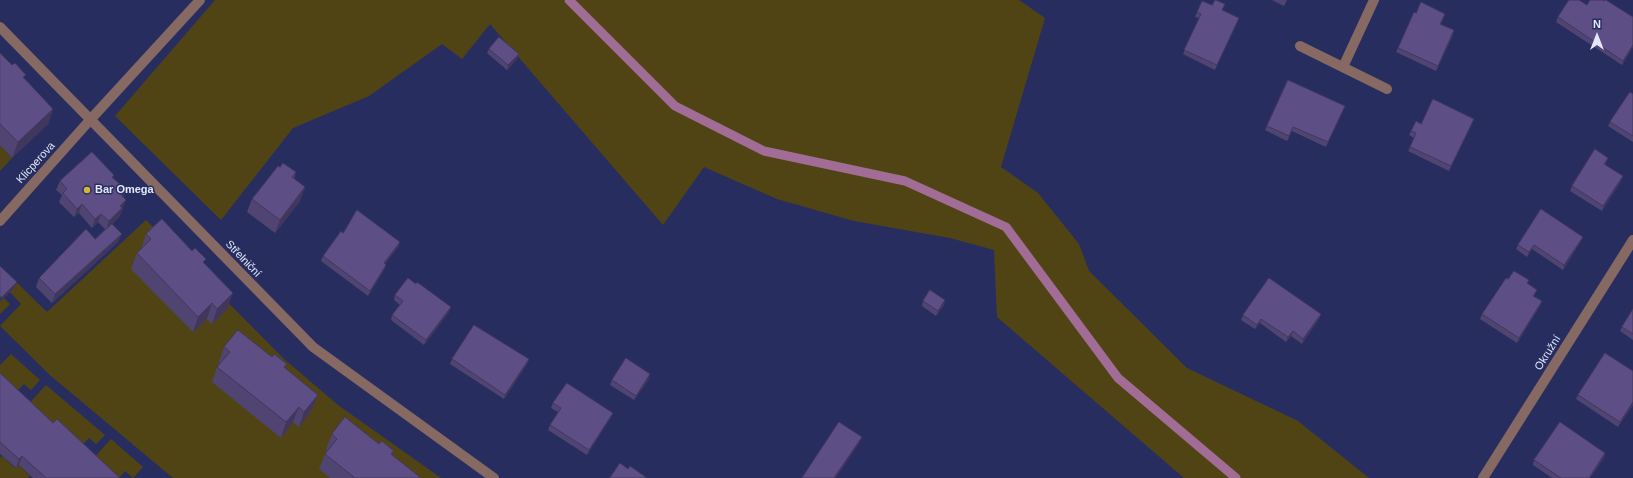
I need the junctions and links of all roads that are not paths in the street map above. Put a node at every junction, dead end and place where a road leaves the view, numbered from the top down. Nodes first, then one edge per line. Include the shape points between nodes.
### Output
1 (200, 0) edge
2 (1374, 0) edge
3 (0, 27) edge
4 (1300, 46) dead end
5 (1343, 67) junction
6 (1387, 89) dead end
7 (90, 120) junction
8 (0, 220) edge
9 (1633, 240) edge
10 (494, 478) edge
11 (1484, 478) edge

1 - 7 street, Klicperova
2 - 5 street
3 - 7 street, Střelniční
4 - 5 street
5 - 6 street
7 - 8 street, Klicperova
7 - 10 street, Střelniční via 313,347
9 - 11 street, Okružní

